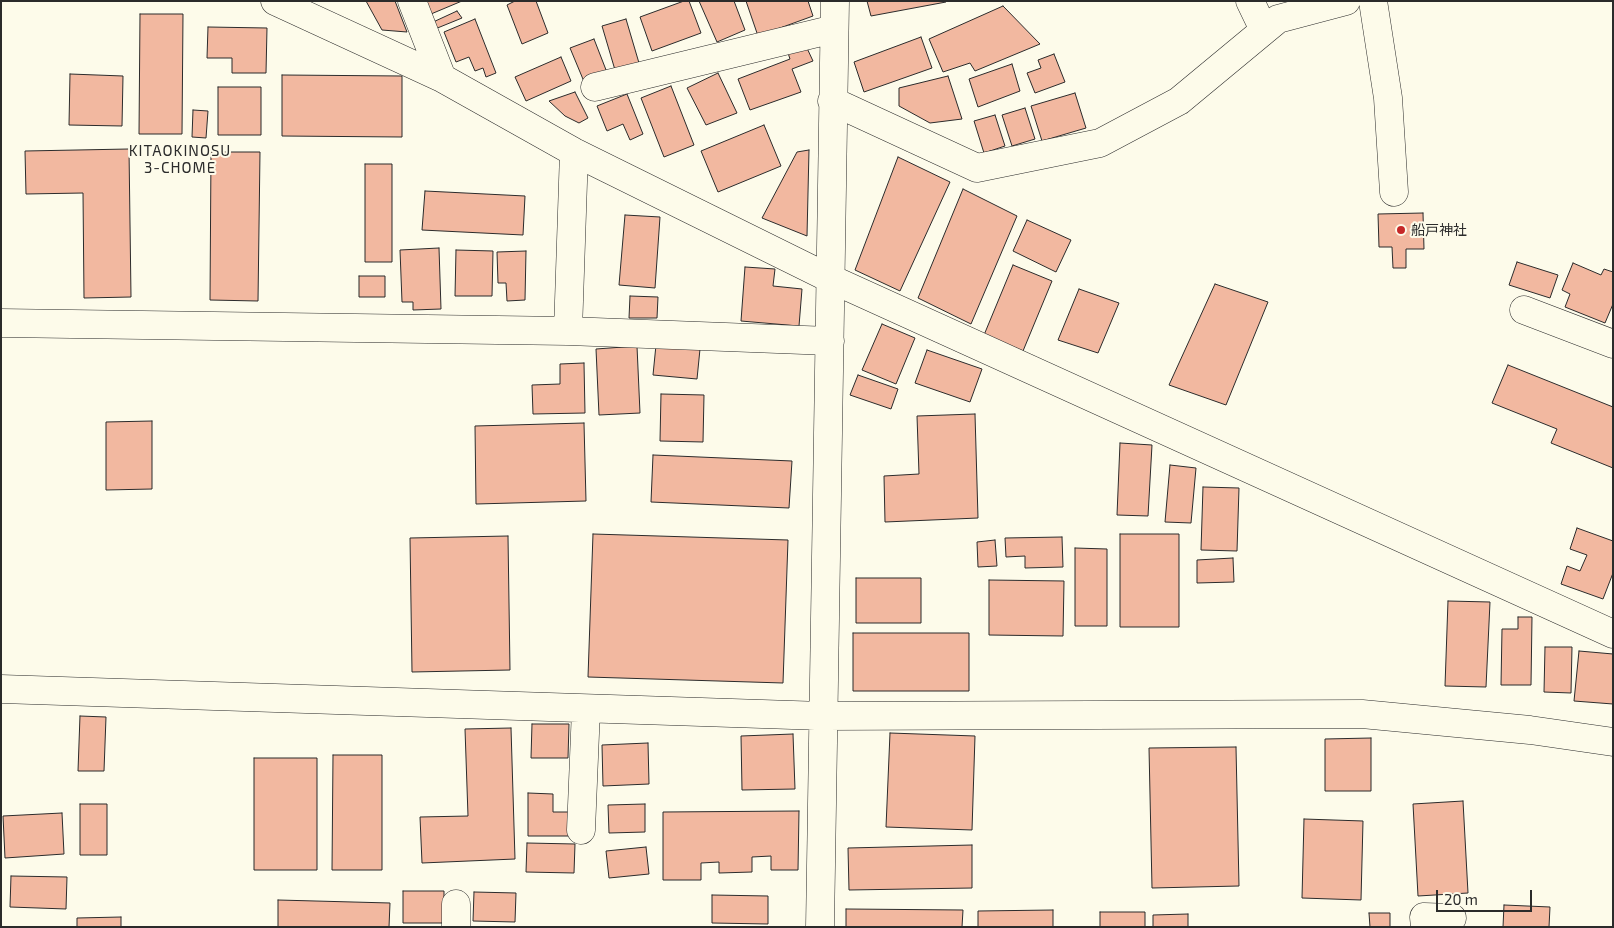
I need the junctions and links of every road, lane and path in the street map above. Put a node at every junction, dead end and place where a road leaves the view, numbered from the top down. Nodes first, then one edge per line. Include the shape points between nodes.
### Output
1 (275, 1) edge
2 (412, 1) edge
3 (835, 1) edge
4 (1250, 1) edge
5 (1346, 1) edge
6 (1373, 1) edge
7 (834, 29) junction
8 (1264, 30) junction
9 (442, 78) junction
10 (595, 88) dead end
11 (832, 101) junction
12 (574, 152) junction
13 (1394, 192) dead end
14 (831, 279) junction
15 (1524, 310) dead end
16 (1, 322) edge
17 (568, 331) junction
18 (830, 341) junction
19 (1613, 344) edge
20 (1613, 634) edge
21 (1, 690) edge
22 (586, 709) junction
23 (824, 716) junction
24 (1613, 742) edge
25 (581, 830) dead end
26 (1452, 918) dead end
27 (820, 927) edge
28 (1425, 927) edge

1 - 9 street
2 - 9 street
3 - 7 street
4 - 8 street
5 - 8 street via 1278,19
6 - 13 street via 1388,98
7 - 10 street
7 - 11 street
8 - 11 street via 1180,101 1100,143 977,168
9 - 12 street
11 - 14 street
12 - 14 street
12 - 17 street
14 - 18 street
14 - 20 street
15 - 19 street
16 - 17 street
17 - 18 street
18 - 23 street
21 - 22 street
22 - 23 street
22 - 25 street
23 - 24 street via 1362,714 1530,730
23 - 27 street
26 - 28 street via 1424,917

